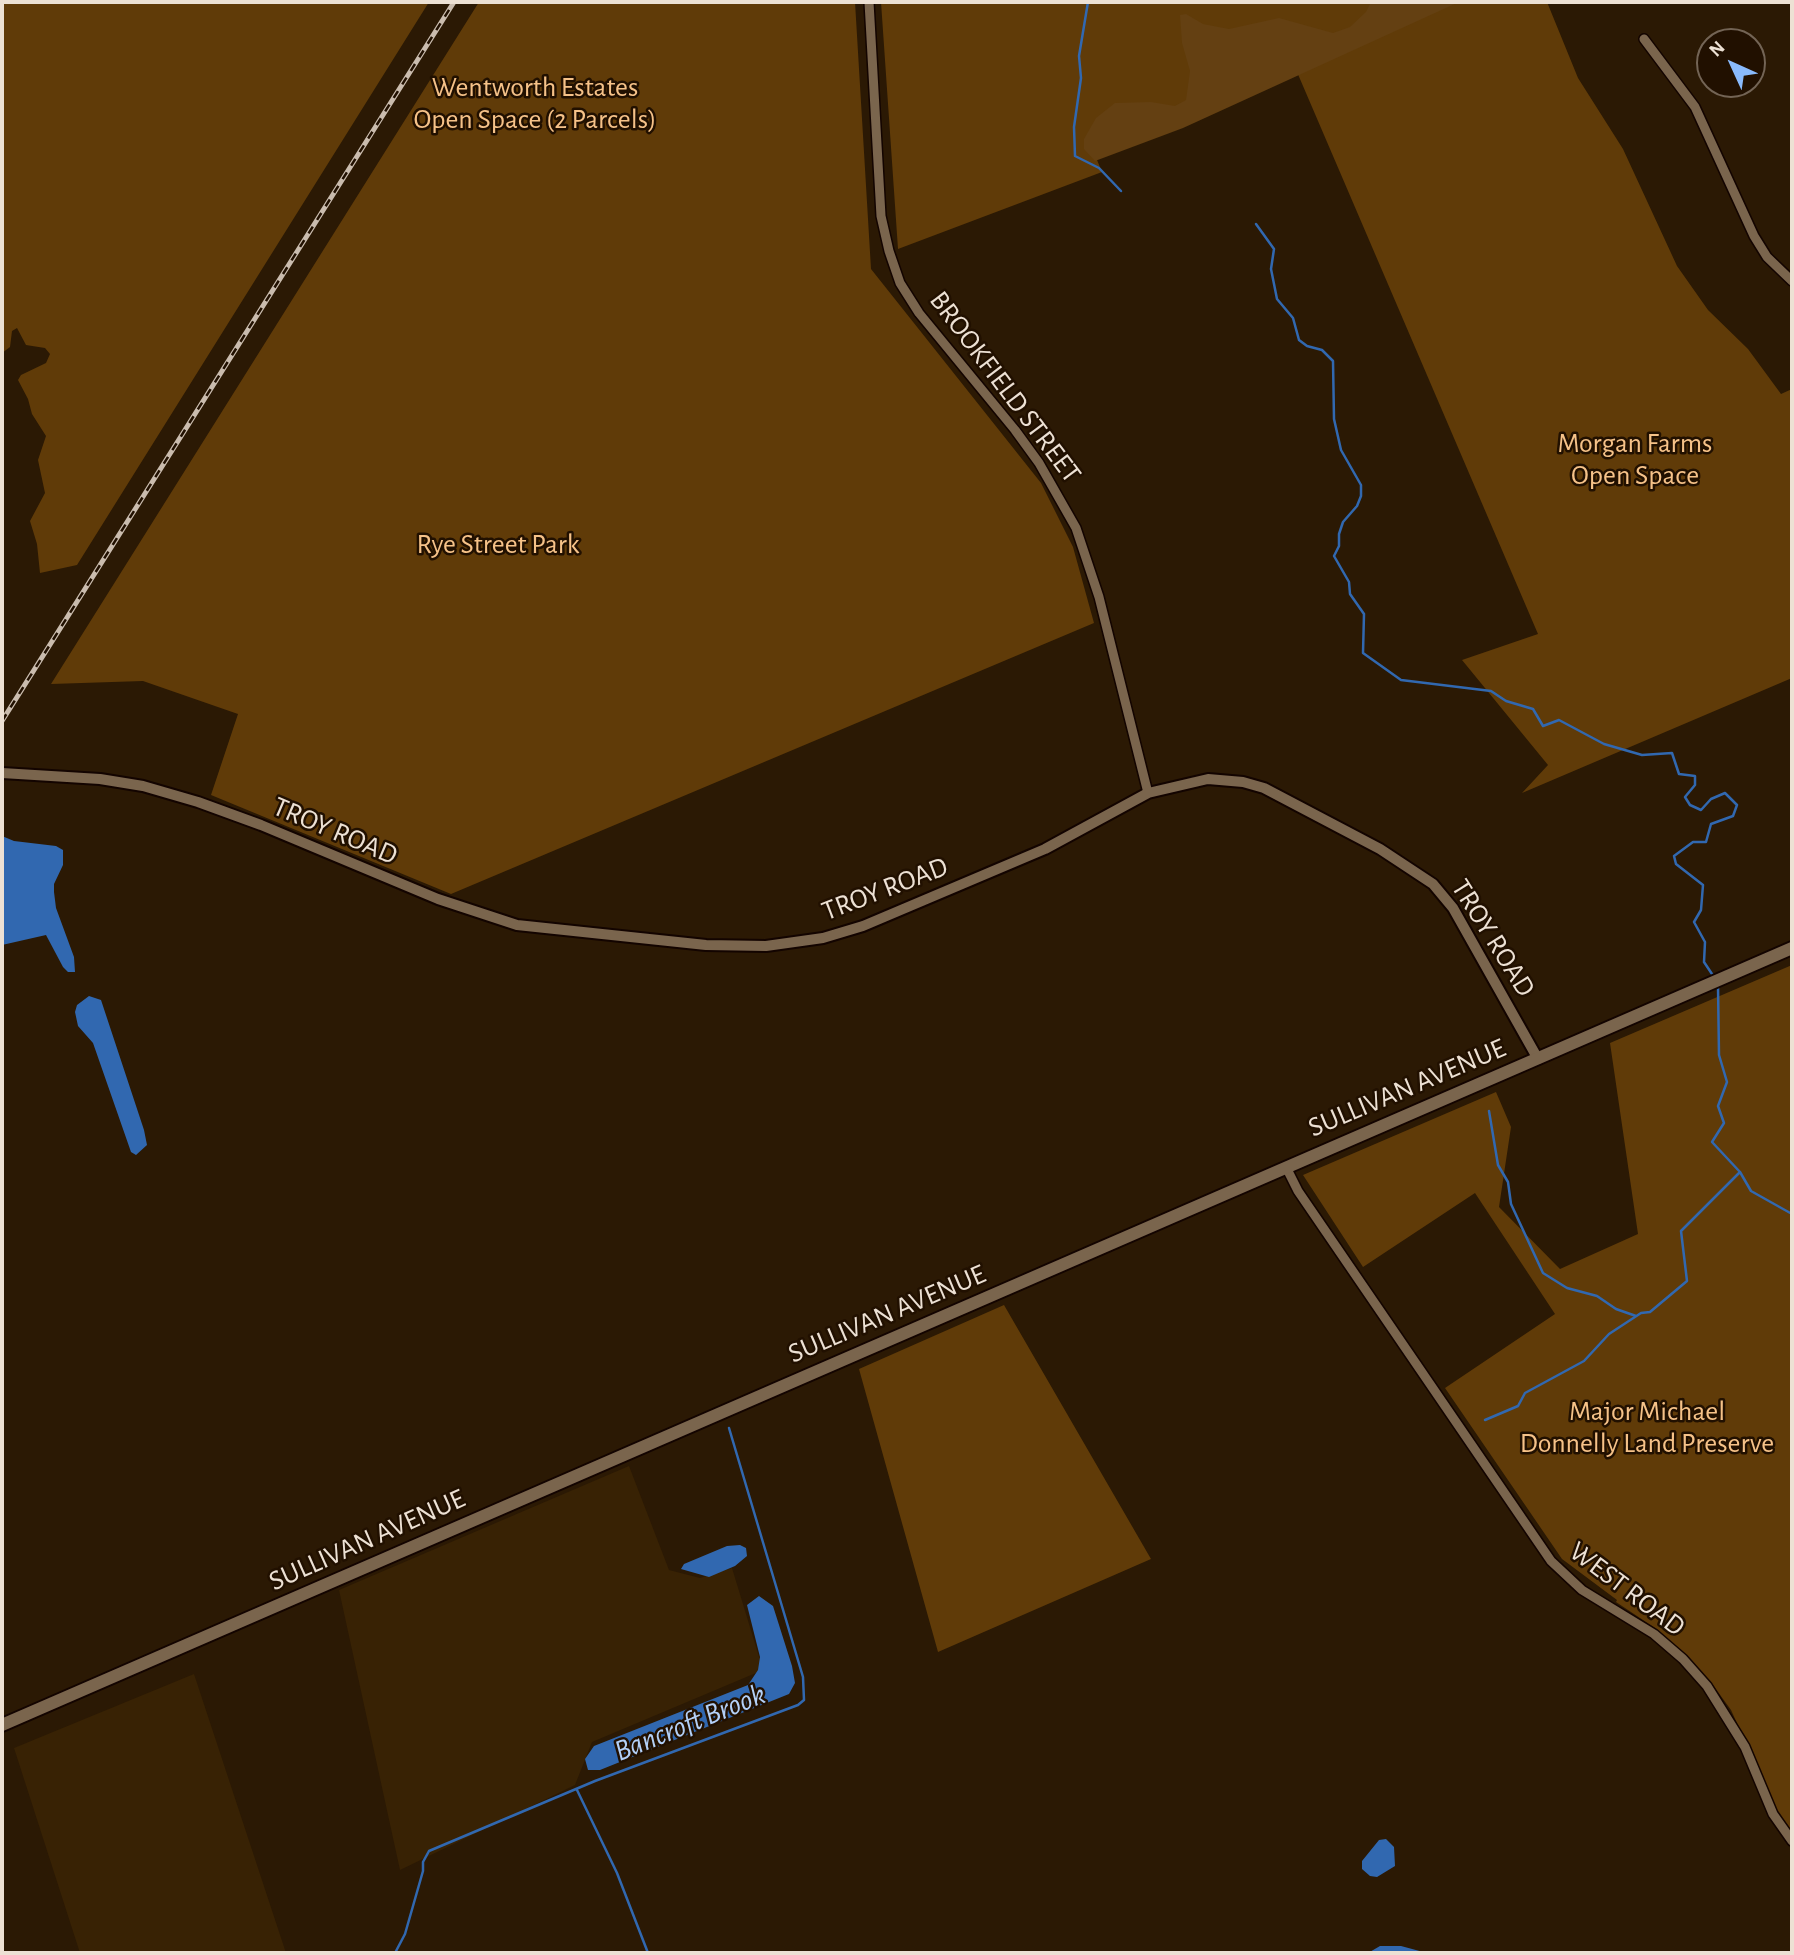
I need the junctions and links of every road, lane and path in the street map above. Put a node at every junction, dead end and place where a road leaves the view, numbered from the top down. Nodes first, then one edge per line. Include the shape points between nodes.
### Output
1 (869, 2) edge
2 (1644, 39) dead end
3 (1792, 281) edge
4 (2, 773) edge
5 (1148, 793) junction
6 (1792, 948) edge
7 (1538, 1059) junction
8 (1286, 1167) junction
9 (2, 1725) edge
10 (1792, 1842) edge

1 - 5 street, BROOKFIELD STREET via 881,216 900,283 1040,463 1076,528 1099,597
2 - 3 street via 1695,107 1754,236
4 - 5 street, TROY ROAD via 100,779 198,802 438,899 517,925 706,945 766,946 823,938 863,926 1045,849
5 - 7 street, TROY ROAD via 1208,779 1243,782 1264,788 1407,864 1433,884 1453,908
6 - 7 main road, SULLIVAN AVENUE
7 - 8 main road, SULLIVAN AVENUE
8 - 9 main road, SULLIVAN AVENUE
8 - 10 street, WEST ROAD via 1551,1561 1592,1597 1654,1634 1707,1686 1745,1747 1773,1814

